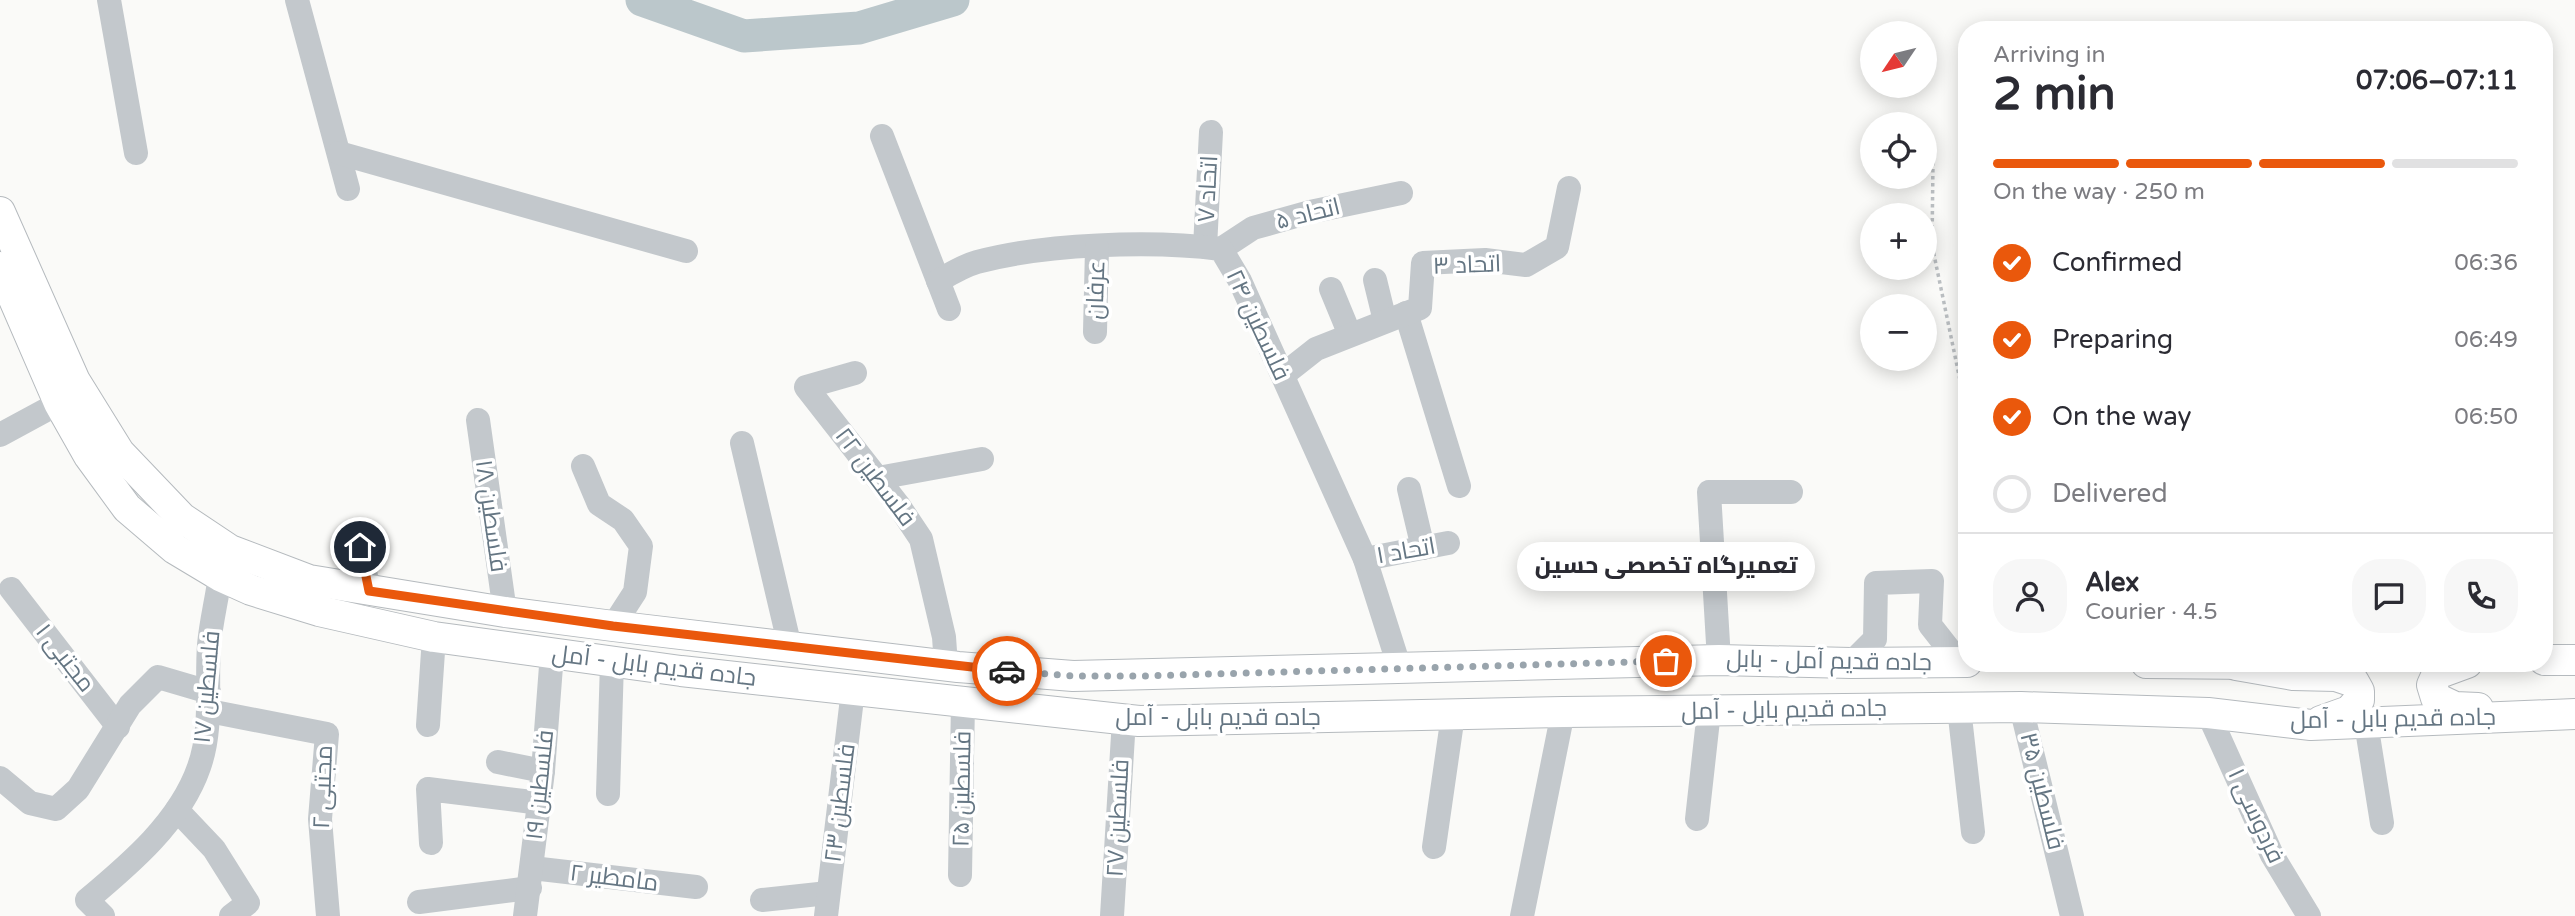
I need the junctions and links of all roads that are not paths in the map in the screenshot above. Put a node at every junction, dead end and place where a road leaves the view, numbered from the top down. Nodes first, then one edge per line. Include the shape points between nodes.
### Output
1 (109, 0) edge
2 (297, 0) edge
3 (1211, 132) dead end
4 (881, 136) dead end
5 (136, 153) dead end
6 (339, 153) junction
7 (348, 188) dead end
8 (1569, 188) dead end
9 (1401, 193) dead end
10 (0, 212) edge
11 (1097, 248) junction
12 (1213, 248) junction
13 (686, 251) dead end
14 (2, 278) edge
15 (938, 281) junction
16 (1376, 281) dead end
17 (1331, 289) dead end
18 (949, 309) dead end
19 (1396, 317) junction
20 (1095, 332) dead end
21 (1350, 335) junction
22 (855, 373) dead end
23 (1283, 375) junction
24 (59, 403) junction
25 (478, 421) dead end
26 (0, 435) edge
27 (742, 443) dead end
28 (982, 459) dead end
29 (583, 466) dead end
30 (878, 478) junction
31 (1459, 486) dead end
32 (1409, 489) dead end
33 (1791, 492) dead end
34 (1448, 543) dead end
35 (360, 547) dead end
36 (1423, 548) junction
37 (1365, 559) junction
38 (220, 576) junction
39 (11, 589) dead end
40 (369, 591) junction
41 (505, 612) junction
42 (613, 626) junction
43 (434, 637) junction
44 (790, 647) junction
45 (552, 653) junction
46 (1958, 656) edge
47 (1719, 660) junction
48 (2553, 660) edge
49 (2575, 660) edge
50 (612, 662) junction
51 (1958, 662) edge
52 (1850, 663) junction
53 (946, 665) junction
54 (1401, 668) junction
55 (2280, 672) edge
56 (2443, 672) edge
57 (853, 690) junction
58 (209, 701) junction
59 (963, 702) junction
60 (2021, 707) junction
61 (1959, 708) junction
62 (1709, 711) junction
63 (1563, 712) junction
64 (2208, 713) junction
65 (2575, 714) edge
66 (1452, 715) junction
67 (1124, 719) junction
68 (2366, 723) junction
69 (428, 725) dead end
70 (2311, 725) junction
71 (118, 727) junction
72 (498, 762) dead end
73 (543, 771) junction
74 (0, 778) edge
75 (608, 794) dead end
76 (540, 803) junction
77 (177, 810) junction
78 (1697, 819) dead end
79 (2382, 822) dead end
80 (1973, 832) dead end
81 (431, 843) dead end
82 (1434, 847) dead end
83 (960, 875) dead end
84 (531, 878) junction
85 (696, 887) dead end
86 (762, 900) dead end
87 (419, 902) dead end
88 (827, 905) edge
89 (103, 916) edge
90 (231, 916) edge
91 (328, 916) edge
92 (526, 916) edge
93 (1112, 916) edge
94 (1522, 916) edge
95 (2072, 916) edge
96 (2309, 916) edge

1 - 5 street
2 - 6 street
3 - 12 street, اتحاد ۷
4 - 15 street
6 - 7 street
6 - 13 street
8 - 19 street, اتحاد ۳ via 1557,247 1526,265 1485,260 1423,262 1420,309
9 - 12 street, اتحاد ۵ via 1310,212 1253,229
10 - 40 main road, جاده قدیم آمل - بابل via 75,381 119,452 182,519 230,550 298,576
11 - 12 street, فلسطین ۲۴ via 1182,244
11 - 15 street, فلسطین ۲۴ via 1036,250 986,260
11 - 20 street, عرفان
12 - 23 street, فلسطین ۲۴ via 1240,281
14 - 24 main road, جاده قدیم بابل - آمل
15 - 18 street
16 - 19 street
17 - 21 street
19 - 21 street
19 - 31 street
21 - 23 street via 1316,348
22 - 30 street, فلسطین ۲۲ via 806,387
23 - 37 street, فلسطین ۲۴
24 - 26 street
24 - 38 main road, جاده قدیم بابل - آمل via 89,456 127,508 175,549
25 - 41 street, فلسطین ۱۸
27 - 44 street
28 - 30 street
29 - 42 street via 599,504 623,520 641,546 635,592
30 - 53 street, فلسطین ۲۲ via 921,539
32 - 36 street
33 - 47 street via 1709,492
34 - 36 street, اتحاد ۱
35 - 40 street
36 - 37 street, اتحاد ۱
37 - 54 street, فلسطین ۲۴
38 - 43 main road, جاده قدیم بابل - آمل via 319,611
38 - 58 street, فلسطین ۱۷ via 209,646
39 - 71 street, مجتبی ۱
40 - 41 main road, جاده قدیم آمل - بابل
41 - 42 main road, جاده قدیم آمل - بابل
42 - 44 main road, جاده قدیم آمل - بابل
43 - 45 main road, جاده قدیم بابل - آمل
43 - 69 street
44 - 53 main road, جاده قدیم آمل - بابل
45 - 50 main road, جاده قدیم بابل - آمل
45 - 73 street, فلسطین ۱۹
46 - 52 street via 1930,625 1932,581 1876,583 1875,639
47 - 52 main road, جاده قدیم آمل - بابل
47 - 54 main road, جاده قدیم آمل - بابل
48 - 49 main road
50 - 57 main road, جاده قدیم بابل - آمل
50 - 75 street
51 - 52 main road, جاده قدیم آمل - بابل
53 - 54 main road, جاده قدیم آمل - بابل via 1073,676
55 - 70 main road via 2336,676 2354,682 2359,700 2349,710
56 - 65 main road via 2432,685 2436,698 2455,707
57 - 59 main road, جاده قدیم بابل - آمل
57 - 88 street, فلسطین ۲۳
58 - 71 street via 158,677 130,705
58 - 77 street, فلسطین ۱۷ via 200,767
58 - 91 street, مجتبی ۲ via 327,734 320,819
59 - 67 main road, جاده قدیم بابل - آمل
59 - 83 street, فلسطین ۲۵
60 - 61 main road, جاده قدیم بابل - آمل
60 - 64 main road, جاده قدیم بابل - آمل
60 - 95 street, فلسطین ۳۵
61 - 62 main road, جاده قدیم بابل - آمل
61 - 80 street
62 - 63 main road, جاده قدیم بابل - آمل
62 - 78 street
63 - 66 main road, جاده قدیم بابل - آمل
63 - 94 street
64 - 70 main road, جاده قدیم بابل - آمل
64 - 96 street, فردوسی ۱ via 2272,855
65 - 68 main road, جاده قدیم بابل - آمل
66 - 67 main road, جاده قدیم بابل - آمل
66 - 82 street
67 - 93 street, فلسطین ۲۷
68 - 70 main road, جاده قدیم بابل - آمل
68 - 79 street
71 - 74 street via 78,789 56,809 30,803
72 - 73 street
73 - 76 street, فلسطین ۱۹
76 - 81 street via 428,789
76 - 84 street, فلسطین ۱۹
77 - 89 street, فلسطین ۱۷ via 133,861 87,900
77 - 90 street via 214,849 248,903
84 - 85 street, مامطیر ۲
84 - 87 street, مامطیر ۲
84 - 92 street, فلسطین ۱۹
86 - 88 street

